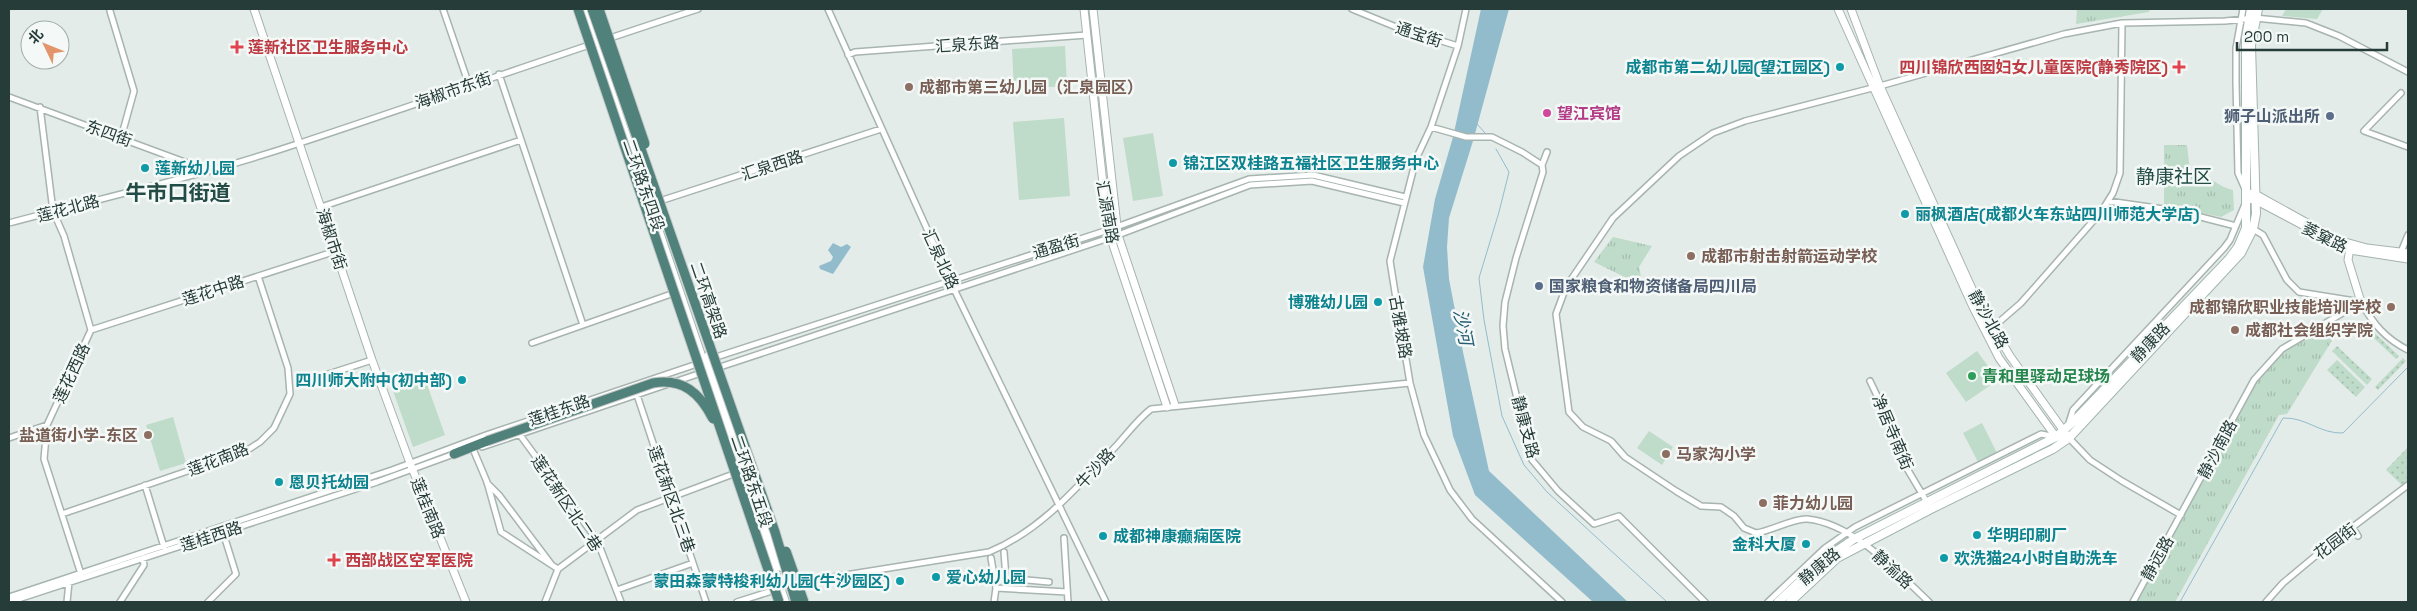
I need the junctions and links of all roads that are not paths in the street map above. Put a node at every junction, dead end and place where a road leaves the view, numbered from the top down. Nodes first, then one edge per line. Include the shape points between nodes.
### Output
1 (254, 9) edge
2 (443, 9) edge
3 (573, 9) edge
4 (578, 9) edge
5 (583, 9) edge
6 (592, 9) edge
7 (598, 9) edge
8 (698, 9) edge
9 (828, 9) edge
10 (1084, 9) edge
11 (1093, 9) edge
12 (1352, 9) edge
13 (1466, 9) edge
14 (1838, 9) edge
15 (1851, 9) edge
16 (2243, 9) edge
17 (2251, 9) edge
18 (2258, 9) edge
19 (110, 11) dead end
20 (2248, 19) junction
21 (2122, 23) junction
22 (1087, 35) junction
23 (607, 38) junction
24 (595, 42) junction
25 (1458, 46) junction
26 (848, 55) junction
27 (2408, 72) edge
28 (499, 74) junction
29 (468, 85) junction
30 (1877, 86) junction
31 (2401, 93) dead end
32 (9, 97) edge
33 (40, 107) junction
34 (1431, 127) junction
35 (881, 129) junction
36 (121, 138) junction
37 (521, 140) junction
38 (300, 143) junction
39 (2408, 147) edge
40 (1548, 152) dead end
41 (1542, 165) junction
42 (210, 171) junction
43 (2250, 196) junction
44 (1404, 200) junction
45 (658, 201) junction
46 (2108, 201) junction
47 (321, 207) junction
48 (53, 212) junction
49 (9, 223) edge
50 (2236, 226) junction
51 (1116, 227) junction
52 (2253, 229) junction
53 (1112, 234) junction
54 (2408, 235) edge
55 (2351, 247) junction
56 (336, 251) junction
57 (2405, 252) edge
58 (2408, 259) edge
59 (258, 276) junction
60 (950, 280) junction
61 (954, 288) junction
62 (680, 291) junction
63 (2361, 302) junction
64 (583, 325) junction
65 (91, 330) junction
66 (1989, 331) junction
67 (532, 343) dead end
68 (2408, 350) edge
69 (372, 360) junction
70 (706, 361) junction
71 (710, 370) junction
72 (313, 379) dead end
73 (1870, 381) dead end
74 (1410, 383) junction
75 (637, 395) junction
76 (1175, 405) junction
77 (1167, 407) junction
78 (47, 425) junction
79 (2065, 429) junction
80 (520, 435) junction
81 (2056, 437) junction
82 (9, 438) edge
83 (2069, 438) junction
84 (473, 449) junction
85 (454, 454) junction
86 (730, 455) junction
87 (411, 466) junction
88 (741, 472) junction
89 (487, 482) junction
90 (145, 485) junction
91 (2408, 485) edge
92 (1922, 494) junction
93 (671, 496) junction
94 (1929, 505) junction
95 (1059, 506) junction
96 (62, 514) junction
97 (2181, 515) junction
98 (2353, 528) junction
99 (222, 529) junction
100 (774, 532) junction
101 (1845, 534) junction
102 (2358, 536) dead end
103 (1064, 538) dead end
104 (1854, 539) junction
105 (597, 540) junction
106 (1864, 542) junction
107 (165, 548) junction
108 (1004, 552) dead end
109 (143, 558) junction
110 (991, 558) dead end
111 (693, 563) junction
112 (555, 568) junction
113 (81, 576) junction
114 (786, 581) junction
115 (69, 582) junction
116 (1049, 582) dead end
117 (780, 588) junction
118 (996, 588) junction
119 (618, 590) junction
120 (1067, 592) junction
121 (9, 597) edge
122 (9, 602) edge
123 (67, 602) edge
124 (120, 602) edge
125 (208, 602) edge
126 (466, 602) edge
127 (545, 602) edge
128 (621, 602) edge
129 (706, 602) edge
130 (736, 602) edge
131 (779, 602) edge
132 (785, 602) edge
133 (795, 602) edge
134 (804, 602) edge
135 (994, 602) edge
136 (1068, 602) edge
137 (1106, 602) edge
138 (1562, 602) edge
139 (1705, 602) edge
140 (1768, 602) edge
141 (1778, 602) edge
142 (1790, 602) edge
143 (1929, 602) edge
144 (2133, 602) edge
145 (2266, 602) edge

1 - 38 street, 海椒市街
2 - 29 street
3 - 45 highway, bridge via 632,176
4 - 86 highway, 二环高架路, bridge
5 - 24 main road, 二环路东四段
6 - 45 highway, 二环高架路, bridge
7 - 23 main road, 二环路东四段
7 - 45 highway, bridge via 640,125
8 - 23 street
9 - 26 street, 汇泉北路
10 - 22 street, 汇源南路
11 - 51 street, 汇源南路
12 - 25 street, 通宝街
13 - 25 street, 古雅坡路
14 - 30 street, 静沙北路
15 - 30 street, 静沙北路
16 - 20 street
17 - 20 main road, 静康路
18 - 20 main road, 静康路
19 - 36 street via 134,91
20 - 21 street
20 - 27 street via 2314,25
20 - 43 main road, 静康路 via 2251,45
20 - 43 street via 2236,48 2238,173
21 - 30 street via 2064,34
21 - 46 street via 2120,172
22 - 26 street, 汇泉东路
22 - 53 street, 汇源南路
23 - 24 street, 海椒市东街
23 - 45 main road, 二环路东四段
24 - 28 street, 海椒市东街
24 - 45 main road, 二环路东四段
25 - 34 street, 古雅坡路
26 - 35 street, 汇泉北路
28 - 29 street, 海椒市东街
28 - 37 street
29 - 38 street, 海椒市东街
30 - 66 street, 静沙北路 via 1973,307
30 - 101 street, 静渝路 via 1745,121 1713,133 1679,156 1613,218 1566,287 1556,314 1569,412 1583,427 1611,441 1625,457 1702,506 1721,507 1744,528 1756,533 1806,519
31 - 39 street via 2364,131
32 - 33 street, 东四街
33 - 36 street, 东四街
33 - 48 street, 莲花西路
34 - 41 street via 1459,136 1489,138 1522,152
34 - 44 street, 古雅坡路 via 1416,159
35 - 45 street, 汇泉西路
35 - 60 street, 汇泉北路
36 - 42 street, 东四街
37 - 47 street
37 - 64 street
38 - 42 street, 莲花北路
38 - 47 street, 海椒市街
40 - 41 street, 静康支路
41 - 139 street, 静康支路 via 1505,302 1503,326 1505,349 1532,460 1558,491 1594,524 1619,516
42 - 48 street, 莲花北路
43 - 50 street
43 - 52 main road, 静康路 via 2256,214
43 - 55 street, 菱窠路
43 - 79 main road, 静康路 via 2246,228 2229,259
44 - 51 street via 1313,175 1249,179
44 - 53 street, 通盈街 via 1312,181 1250,185
44 - 74 street, 古雅坡路 via 1390,261
45 - 62 main road, 二环路东四段
45 - 70 main road, 二环路东四段
45 - 100 highway, 二环高架路, bridge
46 - 50 street via 2177,211
46 - 66 street via 2021,303
47 - 56 street, 海椒市街
48 - 49 street, 莲花北路
48 - 65 street, 莲花西路 via 64,236
50 - 79 street via 2224,248 2074,410
51 - 53 street, 汇源南路
52 - 63 street via 2263,235 2287,280 2300,292
52 - 83 main road, 静康路 via 2234,261
53 - 60 street, 通盈街
53 - 61 street, 通盈街
53 - 76 street, 汇源南路
53 - 77 street, 汇源南路
54 - 57 street
55 - 57 street, 菱窠路
55 - 58 street, 菱窠路
55 - 63 street via 2348,260
56 - 59 street, 莲花中路
56 - 69 street, 海椒市街
59 - 65 street, 莲花中路
59 - 90 street, 莲花南路 via 288,368 290,394 274,428 246,451
60 - 61 street, 汇泉北路
60 - 70 street, 通盈街
61 - 71 street, 通盈街
61 - 95 street, 汇泉北路
62 - 64 street
62 - 70 main road, 二环路东四段
63 - 68 street via 2372,322
63 - 97 street, 静沙南路 via 2282,349 2254,380
64 - 67 street
65 - 78 street, 莲花西路
66 - 79 street, 静沙北路
66 - 81 street, 静沙北路 via 1999,358
69 - 72 street
69 - 87 street, 海椒市街
70 - 71 main road, 二环路东五段
70 - 87 street, 莲桂东路 via 486,435
71 - 75 street, 莲桂东路
71 - 88 main road, 二环路东五段
71 - 114 main road, 二环路东五段
73 - 92 street, 净居寺南街 via 1892,426 1899,455
74 - 76 street, 牛沙路
74 - 138 street, 古雅坡路 via 1424,436 1450,490 1472,519
75 - 80 street, 莲桂东路
75 - 93 street, 莲花新区北三巷
76 - 77 street, 牛沙路
77 - 95 street, 牛沙路 via 1151,409 1145,414
78 - 82 street
78 - 96 street, 莲花西路 via 44,459
79 - 81 main road, 静康路
79 - 83 street, 静沙北路
80 - 84 street, 莲桂东路
80 - 105 street, 莲花新区北二巷
81 - 83 street
81 - 92 street via 2041,434
81 - 94 main road, 静康路
83 - 94 main road, 静康路 via 2053,449
83 - 97 street via 2090,460
84 - 85 street, 莲桂东路
84 - 89 street
85 - 86 highway, bridge via 666,381 682,384 706,404
85 - 87 street, 莲桂东路
86 - 131 highway, 二环高架路, bridge
87 - 99 street, 莲桂西路
87 - 126 street, 莲桂南路
88 - 93 street
88 - 117 main road, 二环路东五段
89 - 112 street
89 - 112 street via 501,532
90 - 96 street, 莲花南路
90 - 107 street
91 - 98 street, 花园街
92 - 94 street, 净居寺南街
92 - 101 street
93 - 105 street via 638,510
93 - 111 street, 莲花新区北三巷
94 - 104 main road, 静康路
94 - 106 main road, 静康路
95 - 114 street, 牛沙路 via 1038,524 989,552 833,577
95 - 137 street, 汇泉北路
96 - 113 street, 莲花西路
97 - 144 street, 静远路
98 - 102 street
98 - 145 street, 花园街 via 2283,583
99 - 107 street, 莲桂西路
99 - 125 street via 236,574
100 - 133 highway, 二环高架路, bridge
100 - 134 highway, bridge via 782,539
101 - 104 street, 静渝路
101 - 140 street via 1825,548
103 - 120 street
104 - 106 street, 静渝路
104 - 141 main road, 静康路 via 1824,560
105 - 112 street
105 - 119 street, 莲花新区北二巷
106 - 142 main road, 静康路 via 1837,558
106 - 143 street, 静渝路
107 - 109 street, 莲桂西路
107 - 113 street, 莲桂西路
108 - 116 street via 1006,578
109 - 113 street, 莲桂西路
109 - 124 street via 144,565
110 - 118 street
111 - 119 street
111 - 129 street, 莲花新区北三巷
112 - 127 street
113 - 115 street, 莲桂西路
113 - 121 street, 莲桂西路
114 - 133 main road, 二环路东五段
115 - 122 street, 莲桂西路
115 - 123 street
117 - 130 street
117 - 132 main road, 二环路东五段
118 - 120 street
118 - 135 street
119 - 128 street, 莲花新区北二巷
120 - 136 street

